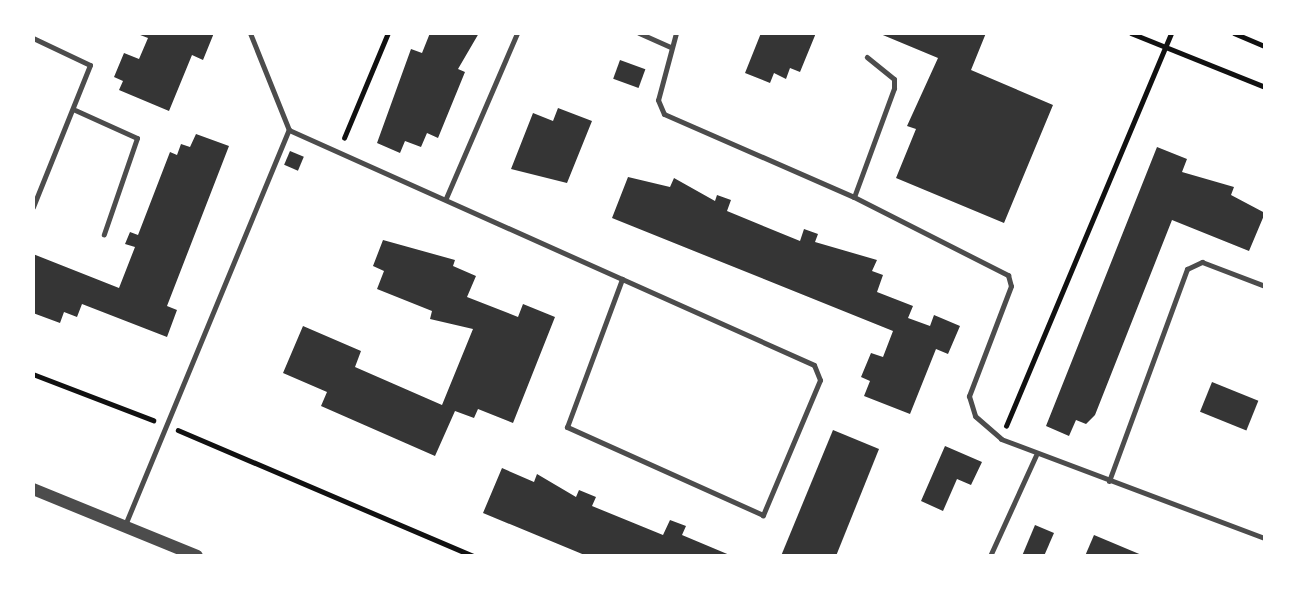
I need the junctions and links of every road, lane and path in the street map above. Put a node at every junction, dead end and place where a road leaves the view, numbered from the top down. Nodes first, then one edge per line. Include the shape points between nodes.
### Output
1 (250, 33) edge
2 (388, 33) edge
3 (516, 33) edge
4 (639, 33) edge
5 (676, 33) edge
6 (1131, 33) edge
7 (1171, 33) edge
8 (1234, 33) edge
9 (33, 38) edge
10 (1163, 46) junction
11 (1265, 46) edge
12 (671, 47) junction
13 (867, 57) dead end
14 (1265, 87) edge
15 (75, 110) junction
16 (289, 130) junction
17 (338, 152) junction
18 (854, 197) junction
19 (446, 198) junction
20 (33, 207) edge
21 (104, 234) dead end
22 (622, 279) junction
23 (1265, 286) edge
24 (33, 374) edge
25 (165, 425) junction
26 (1000, 439) junction
27 (1036, 455) junction
28 (1109, 481) junction
29 (33, 489) edge
30 (124, 526) junction
31 (1265, 538) edge
32 (197, 556) edge
33 (472, 556) edge
34 (990, 556) edge

1 - 16 lane
2 - 17 path
3 - 19 lane
4 - 12 lane
5 - 12 lane
6 - 10 path
7 - 10 path
8 - 11 path
9 - 15 lane via 90,65
10 - 14 path
10 - 26 path
12 - 18 lane via 657,100 664,114
13 - 18 lane via 894,79 894,88
15 - 20 lane
15 - 21 lane via 138,138
16 - 17 lane
16 - 25 lane
17 - 19 lane
18 - 26 lane via 1008,275 1011,286 970,396 975,416
19 - 22 lane
22 - 22 lane via 567,428 763,515 820,371
23 - 28 lane via 1202,262 1187,269
24 - 25 path
25 - 30 lane
25 - 33 path
26 - 27 lane
27 - 28 lane
27 - 34 lane
28 - 31 lane
29 - 30 street
30 - 32 street

